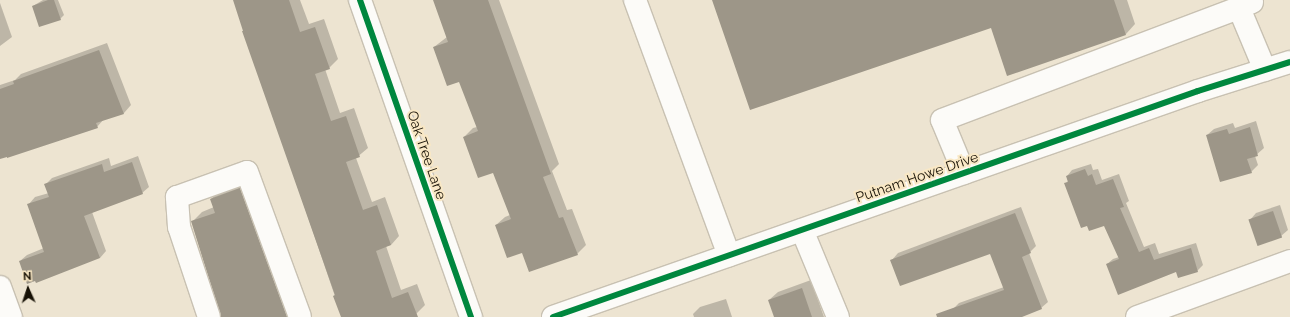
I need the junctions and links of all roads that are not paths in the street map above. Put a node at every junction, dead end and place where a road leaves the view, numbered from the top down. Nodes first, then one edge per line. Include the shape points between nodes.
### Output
1 (360, 0) edge
2 (635, 0) edge
3 (1245, 4) edge
4 (1290, 62) edge
5 (1265, 70) junction
6 (964, 173) junction
7 (802, 230) junction
8 (729, 256) junction
9 (1290, 261) edge
10 (209, 317) edge
11 (300, 317) edge
12 (471, 317) edge
13 (553, 317) edge
14 (838, 317) edge
15 (1138, 317) edge

1 - 12 street, Oak Tree Lane
2 - 8 street
3 - 5 street
3 - 6 street via 942,120
4 - 5 street, Putnam Howe Drive
5 - 6 street, Putnam Howe Drive
6 - 7 street, Putnam Howe Drive
7 - 8 street, Putnam Howe Drive
7 - 14 street
8 - 13 street, Putnam Howe Drive
9 - 15 street
10 - 11 street via 179,227 177,197 247,172

